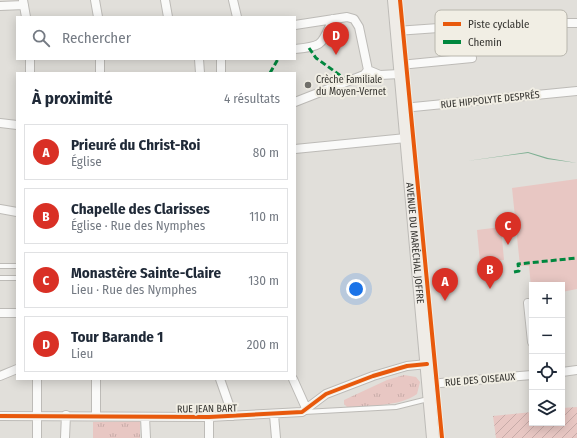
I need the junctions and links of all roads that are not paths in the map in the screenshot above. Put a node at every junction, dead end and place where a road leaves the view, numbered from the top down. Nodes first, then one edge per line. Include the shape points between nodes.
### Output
1 (95, 0) edge
2 (166, 0) edge
3 (233, 0) edge
4 (394, 0) edge
5 (23, 2) edge
6 (0, 6) edge
7 (26, 16) edge
8 (98, 16) edge
9 (168, 16) edge
10 (237, 16) edge
11 (333, 19) junction
12 (567, 23) edge
13 (577, 23) edge
14 (296, 25) edge
15 (435, 28) edge
16 (396, 31) junction
17 (296, 49) edge
18 (472, 58) dead end
19 (30, 60) edge
20 (100, 60) edge
21 (200, 60) edge
22 (221, 60) edge
23 (400, 70) junction
24 (30, 72) edge
25 (100, 72) edge
26 (200, 72) edge
27 (221, 72) edge
28 (366, 72) junction
29 (577, 91) edge
30 (296, 102) edge
31 (403, 108) junction
32 (0, 123) edge
33 (16, 125) edge
34 (406, 138) junction
35 (296, 148) edge
36 (0, 209) edge
37 (16, 212) edge
38 (0, 266) edge
39 (16, 266) edge
40 (0, 278) edge
41 (16, 278) edge
42 (528, 303) dead end
43 (0, 313) edge
44 (16, 313) edge
45 (530, 318) edge
46 (427, 364) junction
47 (16, 369) edge
48 (577, 370) edge
49 (565, 372) edge
50 (529, 374) edge
51 (0, 376) edge
52 (37, 380) edge
53 (96, 380) edge
54 (220, 380) edge
55 (293, 380) edge
56 (429, 384) junction
57 (430, 398) junction
58 (304, 410) junction
59 (37, 415) junction
60 (66, 415) junction
61 (274, 415) junction
62 (0, 416) edge
63 (96, 416) junction
64 (145, 416) junction
65 (233, 416) junction
66 (209, 417) junction
67 (37, 438) edge
68 (65, 438) edge
69 (146, 438) edge
70 (209, 438) edge
71 (276, 438) edge
72 (433, 438) edge

1 - 8 street
2 - 9 street
3 - 10 street
4 - 16 main road, AVENUE DU MARÉCHAL JOFFRE
5 - 6 street
5 - 7 street
11 - 14 street
11 - 17 street via 317,46
11 - 28 street via 354,19 359,27
12 - 13 street
15 - 16 street
16 - 23 main road, AVENUE DU MARÉCHAL JOFFRE
18 - 23 street
19 - 24 street
20 - 25 street
21 - 26 street
22 - 27 street
23 - 28 street via 380,75
23 - 31 main road, AVENUE DU MARÉCHAL JOFFRE
28 - 30 street
29 - 31 street, RUE HIPPOLYTE DESPRÉS
31 - 34 main road, AVENUE DU MARÉCHAL JOFFRE
32 - 33 street
34 - 35 street
34 - 46 main road, AVENUE DU MARÉCHAL JOFFRE
36 - 37 street
38 - 39 lane
40 - 41 lane
42 - 45 street
43 - 44 street
46 - 56 main road, AVENUE DU MARÉCHAL JOFFRE
46 - 58 street, RUE JEAN BART via 407,366 372,376 326,394
47 - 51 street
48 - 49 street
50 - 56 street, RUE DES OISEAUX
52 - 59 street
53 - 63 street
54 - 65 street
55 - 58 street
56 - 57 main road, AVENUE DU MARÉCHAL JOFFRE
57 - 58 lane via 396,407
57 - 72 main road, AVENUE DU MARÉCHAL JOFFRE
58 - 61 street, RUE JEAN BART
59 - 60 street, RUE JEAN BART
59 - 62 street, RUE JEAN BART
59 - 67 street
60 - 63 street, RUE JEAN BART
60 - 68 street
61 - 65 street, RUE JEAN BART
61 - 71 street
63 - 64 street, RUE JEAN BART
64 - 66 street, RUE JEAN BART
64 - 69 street
65 - 66 street, RUE JEAN BART
66 - 70 street

